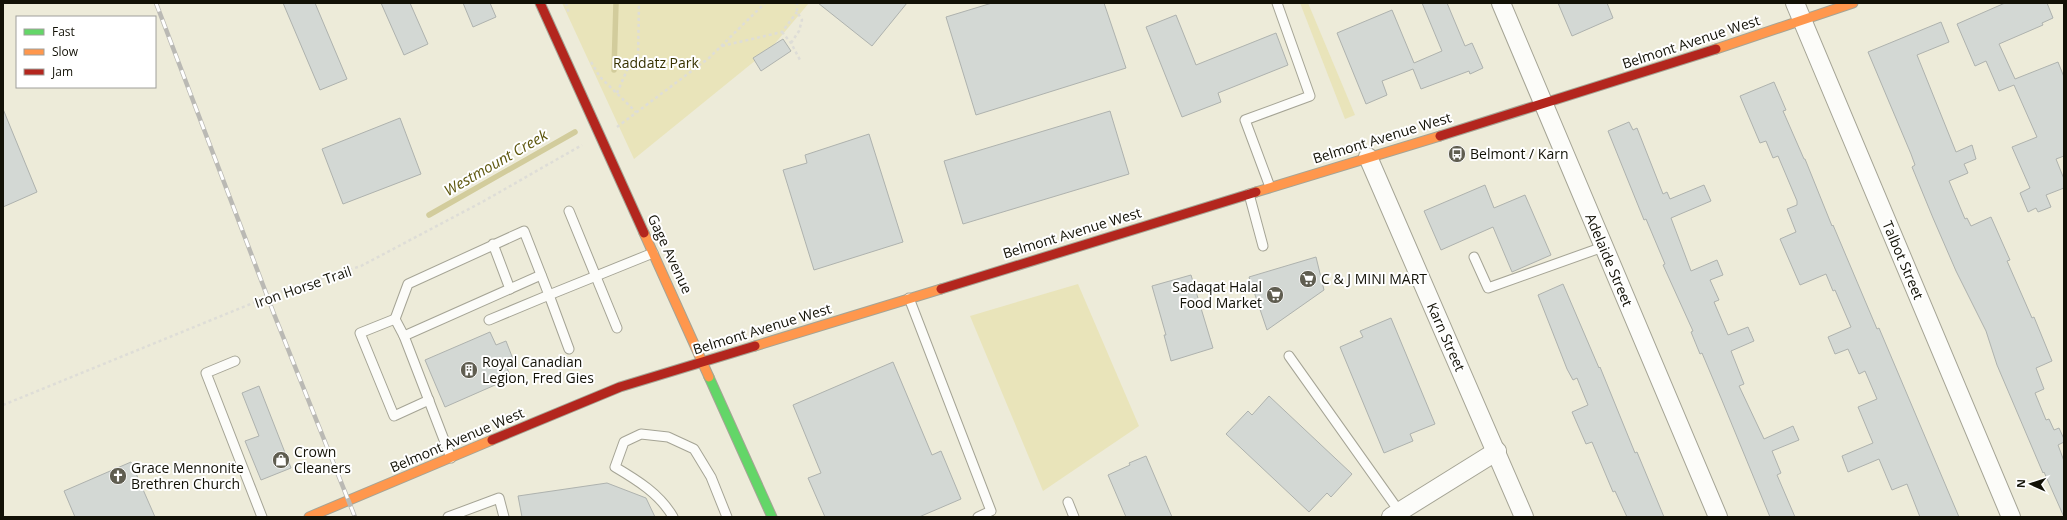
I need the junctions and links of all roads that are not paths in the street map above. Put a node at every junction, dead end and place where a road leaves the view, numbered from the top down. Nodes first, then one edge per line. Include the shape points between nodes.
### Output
1 (540, 3) edge
2 (1277, 3) edge
3 (1501, 3) edge
4 (1795, 3) edge
5 (1853, 3) edge
6 (1802, 21) junction
7 (1543, 104) junction
8 (1368, 157) junction
9 (1270, 187) junction
10 (1249, 194) junction
11 (569, 211) dead end
12 (493, 244) junction
13 (1263, 246) dead end
14 (1603, 246) junction
15 (654, 253) junction
16 (1474, 257) dead end
17 (541, 276) junction
18 (596, 276) junction
19 (510, 289) junction
20 (549, 295) junction
21 (909, 298) junction
22 (395, 319) junction
23 (489, 320) dead end
24 (617, 328) dead end
25 (404, 336) junction
26 (569, 349) dead end
27 (1290, 356) dead end
28 (235, 361) dead end
29 (704, 361) junction
30 (428, 400) junction
31 (1497, 452) junction
32 (450, 458) junction
33 (1068, 502) dead end
34 (1395, 514) edge
35 (262, 517) edge
36 (309, 517) edge
37 (448, 517) edge
38 (504, 517) edge
39 (673, 517) edge
40 (727, 517) edge
41 (772, 517) edge
42 (978, 517) edge
43 (1074, 517) edge
44 (1524, 517) edge
45 (1718, 517) edge
46 (2011, 517) edge

1 - 15 street, Gage Avenue
2 - 9 lane via 1310,96 1245,120
3 - 7 street, Adelaide Street
4 - 6 street, Talbot Street
5 - 6 street, Belmont Avenue West
6 - 7 street, Belmont Avenue West
6 - 46 street, Talbot Street
7 - 8 street, Belmont Avenue West
7 - 14 street, Adelaide Street
8 - 9 street, Belmont Avenue West
8 - 31 street, Karn Street
9 - 10 street, Belmont Avenue West
10 - 13 lane
10 - 21 street, Belmont Avenue West
11 - 18 lane
12 - 17 lane via 524,231
12 - 19 lane
12 - 22 lane via 408,284
14 - 16 lane via 1488,288
14 - 45 street, Adelaide Street
15 - 18 lane
15 - 29 street, Gage Avenue
17 - 19 lane
17 - 20 lane
18 - 20 lane
18 - 24 lane
19 - 25 lane
20 - 23 lane
20 - 26 lane
21 - 29 street, Belmont Avenue West
21 - 42 lane via 991,511
22 - 25 lane
22 - 30 lane via 360,333 394,416
25 - 30 lane
27 - 34 lane
28 - 35 lane via 206,373
29 - 32 street, Belmont Avenue West via 620,387
29 - 41 street, Gage Avenue
30 - 32 lane
31 - 34 street
31 - 44 street, Karn Street
32 - 36 street, Belmont Avenue West
33 - 43 lane
37 - 38 lane via 499,498
39 - 40 lane via 646,486 615,467 624,442 641,434 668,437 694,449 711,477

